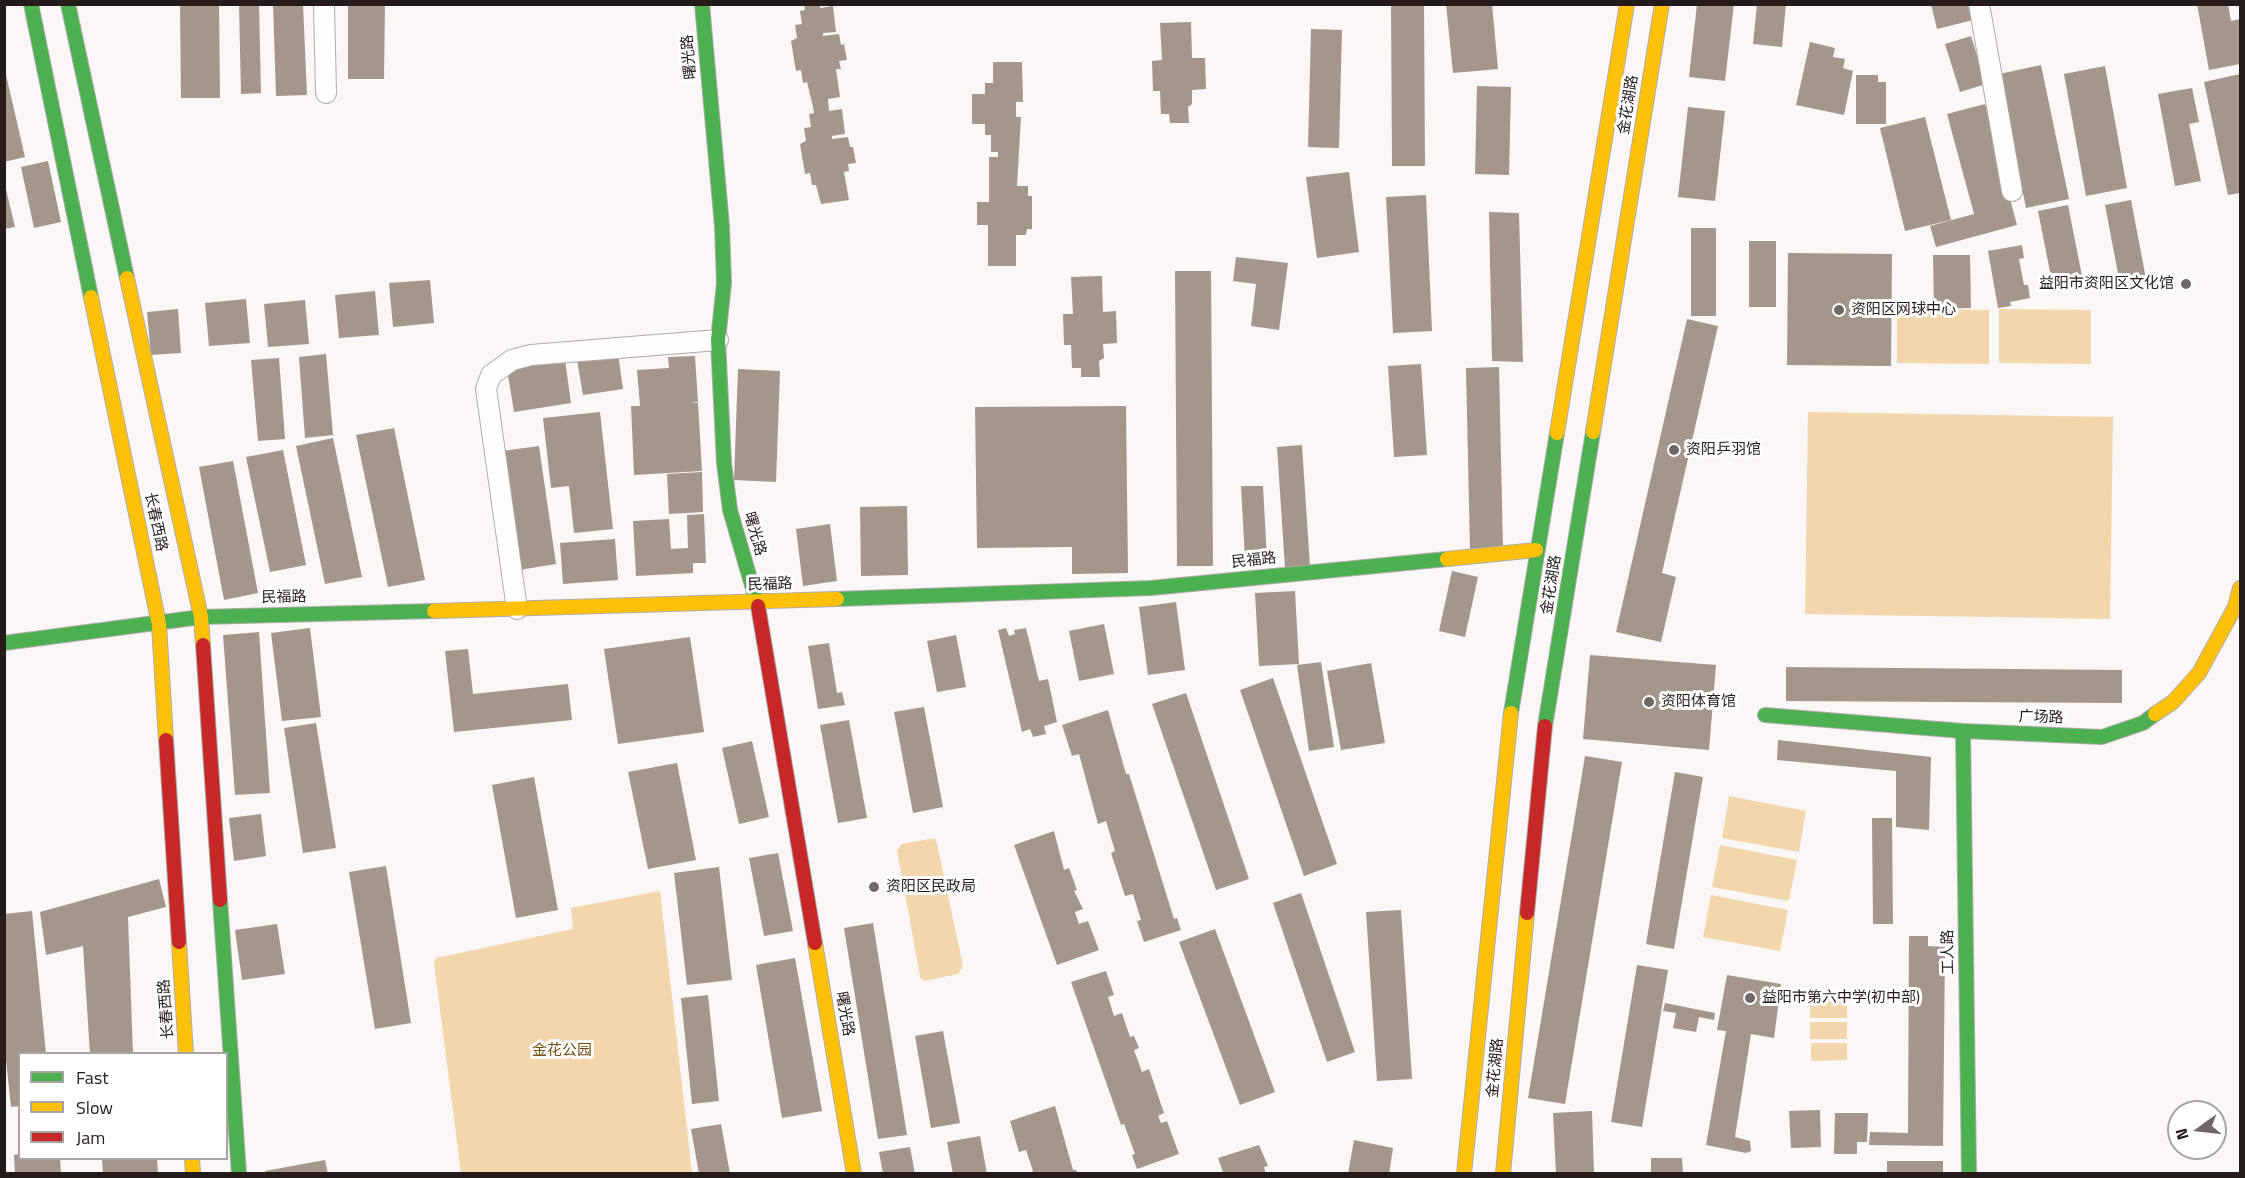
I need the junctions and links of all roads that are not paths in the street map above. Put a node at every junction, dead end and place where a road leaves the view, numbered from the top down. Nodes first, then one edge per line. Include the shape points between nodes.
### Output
1 (31, 4) edge
2 (68, 4) edge
3 (324, 4) edge
4 (702, 4) edge
5 (1627, 4) edge
6 (1662, 4) edge
7 (1979, 4) edge
8 (326, 93) dead end
9 (2012, 191) dead end
10 (718, 340) junction
11 (1536, 550) junction
12 (2241, 588) edge
13 (756, 602) junction
14 (517, 609) junction
15 (201, 617) junction
16 (159, 624) junction
17 (4, 643) edge
18 (1765, 715) dead end
19 (1963, 731) junction
20 (186, 1052) edge
21 (239, 1173) edge
22 (854, 1173) edge
23 (1464, 1173) edge
24 (1503, 1173) edge
25 (1969, 1173) edge

1 - 16 main road, 长春西路
2 - 15 main road
3 - 8 street
4 - 10 main road, 曙光路 via 722,226 724,283
5 - 11 main road
6 - 24 main road, 金花湖路 via 1542,748
7 - 9 street
10 - 13 main road, 曙光路 via 720,418 730,510
10 - 14 street via 531,355 512,360 491,375 486,390
11 - 13 main road, 民福路 via 1151,588
11 - 23 main road via 1506,745
12 - 19 main road, 广场路 via 2235,607 2199,673 2173,702 2143,723 2102,737
13 - 14 main road, 民福路
13 - 22 main road, 曙光路
14 - 15 main road, 民福路
15 - 16 main road, 民福路
15 - 21 main road
16 - 17 main road, 民福路
16 - 20 main road, 长春西路
18 - 19 main road, 广场路
19 - 25 main road, 工人路

